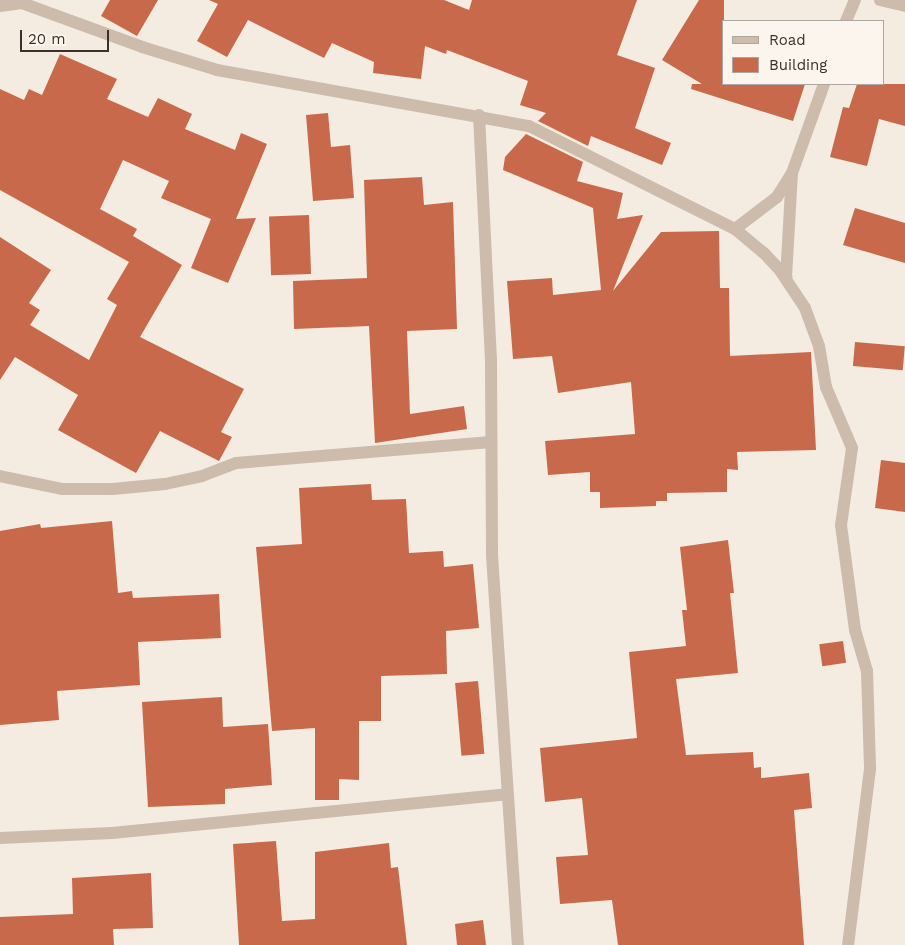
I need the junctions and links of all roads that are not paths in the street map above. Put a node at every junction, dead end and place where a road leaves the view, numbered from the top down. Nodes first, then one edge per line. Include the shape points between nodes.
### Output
1 (855, 0) edge
2 (880, 0) edge
3 (0, 6) edge
4 (905, 6) edge
5 (846, 20) edge
6 (824, 85) edge
7 (479, 115) junction
8 (792, 173) junction
9 (735, 229) junction
10 (786, 277) junction
11 (491, 442) junction
12 (0, 476) edge
13 (507, 794) junction
14 (0, 838) edge
15 (518, 945) edge
16 (848, 945) edge

1 - 5 street
2 - 4 street
3 - 7 street via 22,2 142,47 217,70
6 - 8 street
7 - 9 street via 529,126
7 - 11 street via 491,359
8 - 9 street via 777,197
8 - 10 street
9 - 10 street
10 - 16 street via 805,308 819,346 826,387 852,448 841,525 855,630 867,671 870,769
11 - 12 street via 236,463 174,482 113,489 62,489
11 - 13 street via 492,555
13 - 14 street via 112,833
13 - 15 street

